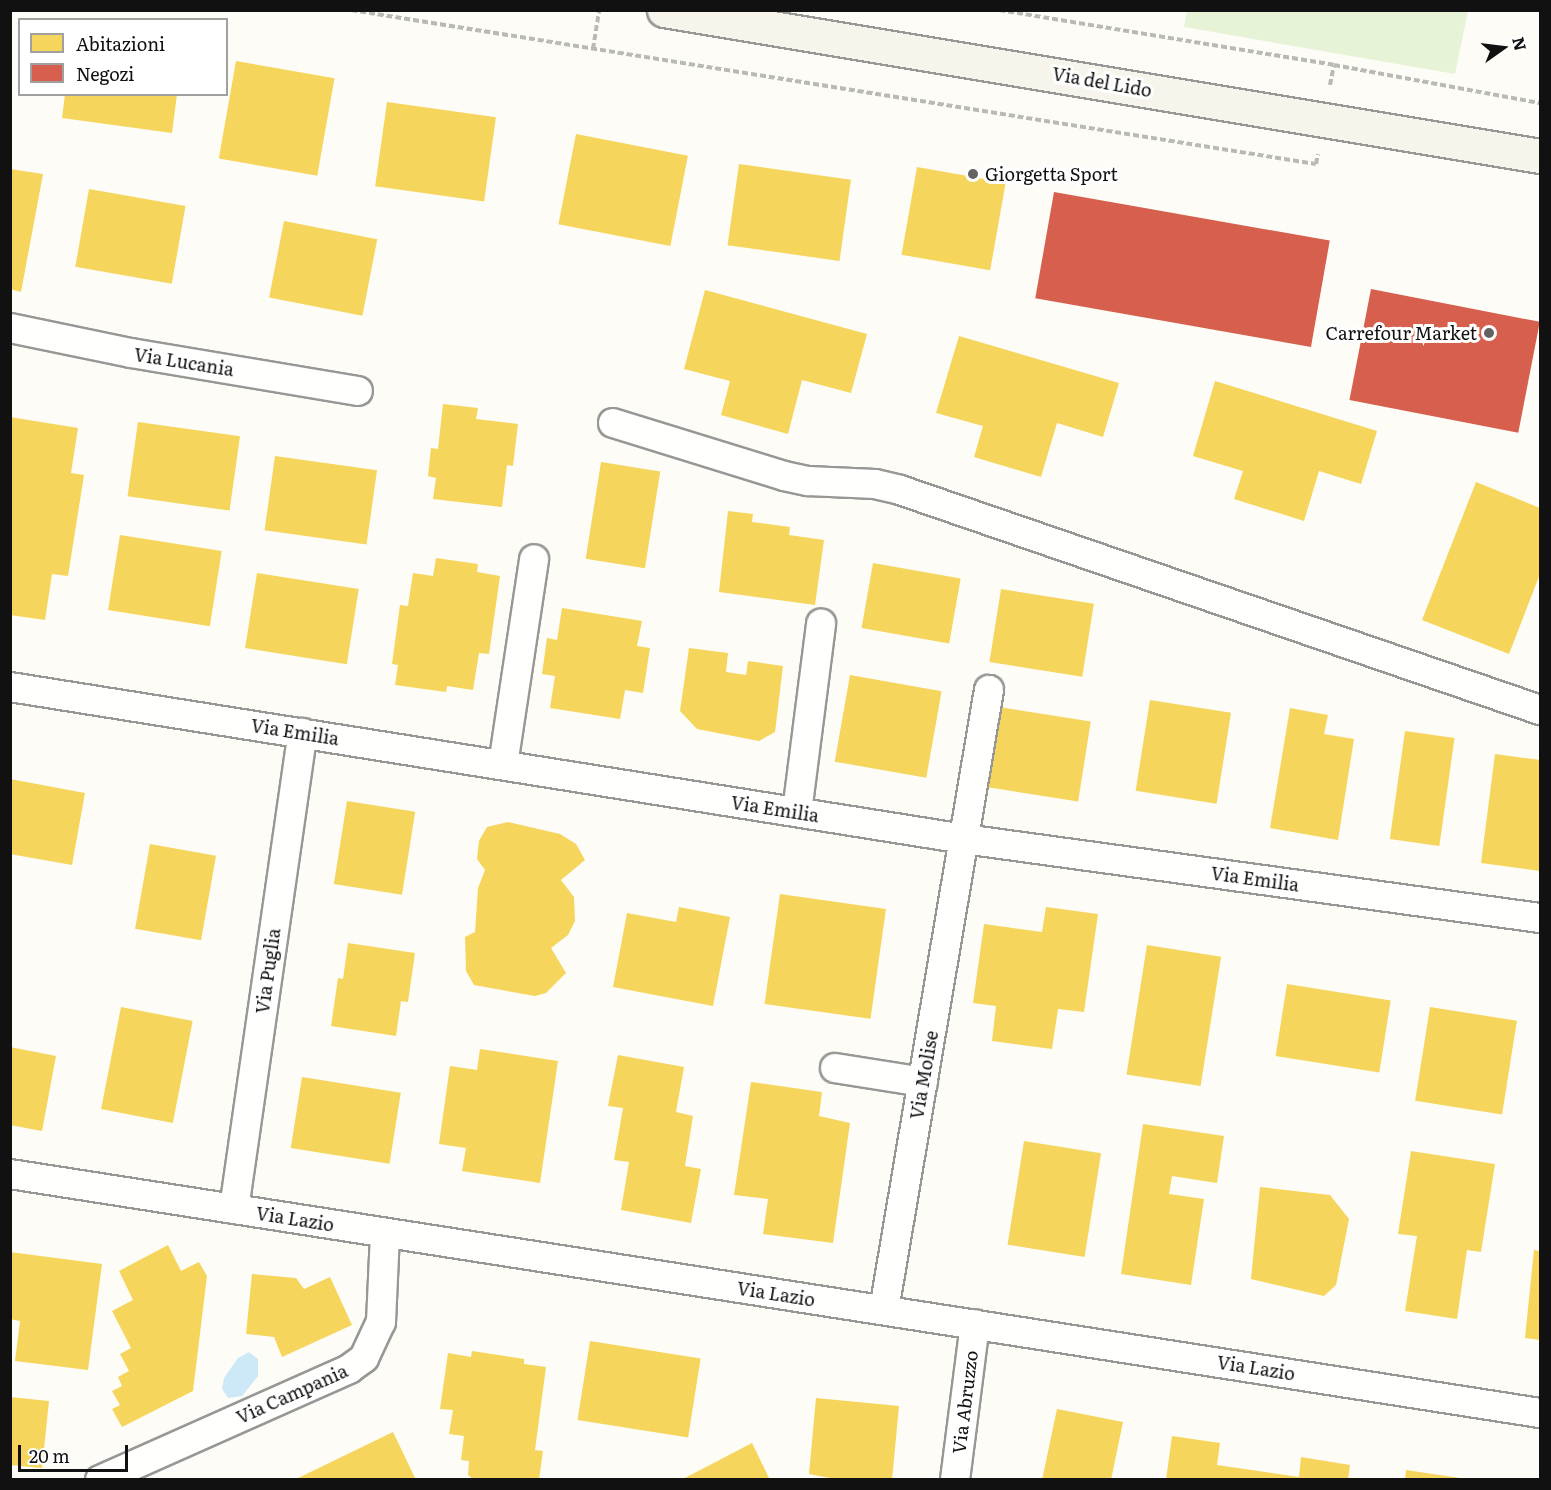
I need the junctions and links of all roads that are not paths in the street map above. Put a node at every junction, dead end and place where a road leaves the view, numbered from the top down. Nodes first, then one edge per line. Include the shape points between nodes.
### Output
1 (664, 10) edge
2 (1540, 156) edge
3 (10, 328) edge
4 (358, 391) dead end
5 (613, 423) dead end
6 (534, 559) dead end
7 (821, 624) dead end
8 (10, 687) edge
9 (989, 690) dead end
10 (1540, 710) edge
11 (303, 734) junction
12 (503, 765) junction
13 (797, 812) junction
14 (964, 839) junction
15 (1540, 918) edge
16 (836, 1068) dead end
17 (923, 1082) junction
18 (10, 1174) edge
19 (234, 1209) junction
20 (385, 1233) junction
21 (884, 1310) junction
22 (975, 1324) junction
23 (1540, 1413) edge
24 (100, 1479) edge
25 (955, 1479) edge

1 - 2 main road, Via del Lido
3 - 4 street, Via Lucania via 120,351
5 - 10 street via 784,476 900,490
6 - 12 street
7 - 13 street
8 - 11 street, Via Emilia
9 - 14 street, Via Molise
11 - 12 street, Via Emilia
11 - 19 street, Via Puglia
12 - 13 street, Via Emilia
13 - 14 street, Via Emilia
14 - 15 street, Via Emilia
14 - 17 street, Via Molise
16 - 17 street
17 - 21 street, Via Molise
18 - 19 street, Via Lazio
19 - 20 street, Via Lazio
20 - 21 street, Via Lazio
20 - 24 street, Via Campania via 381,1322 364,1359 350,1369
21 - 22 street, Via Lazio
22 - 23 street, Via Lazio
22 - 25 street, Via Abruzzo

